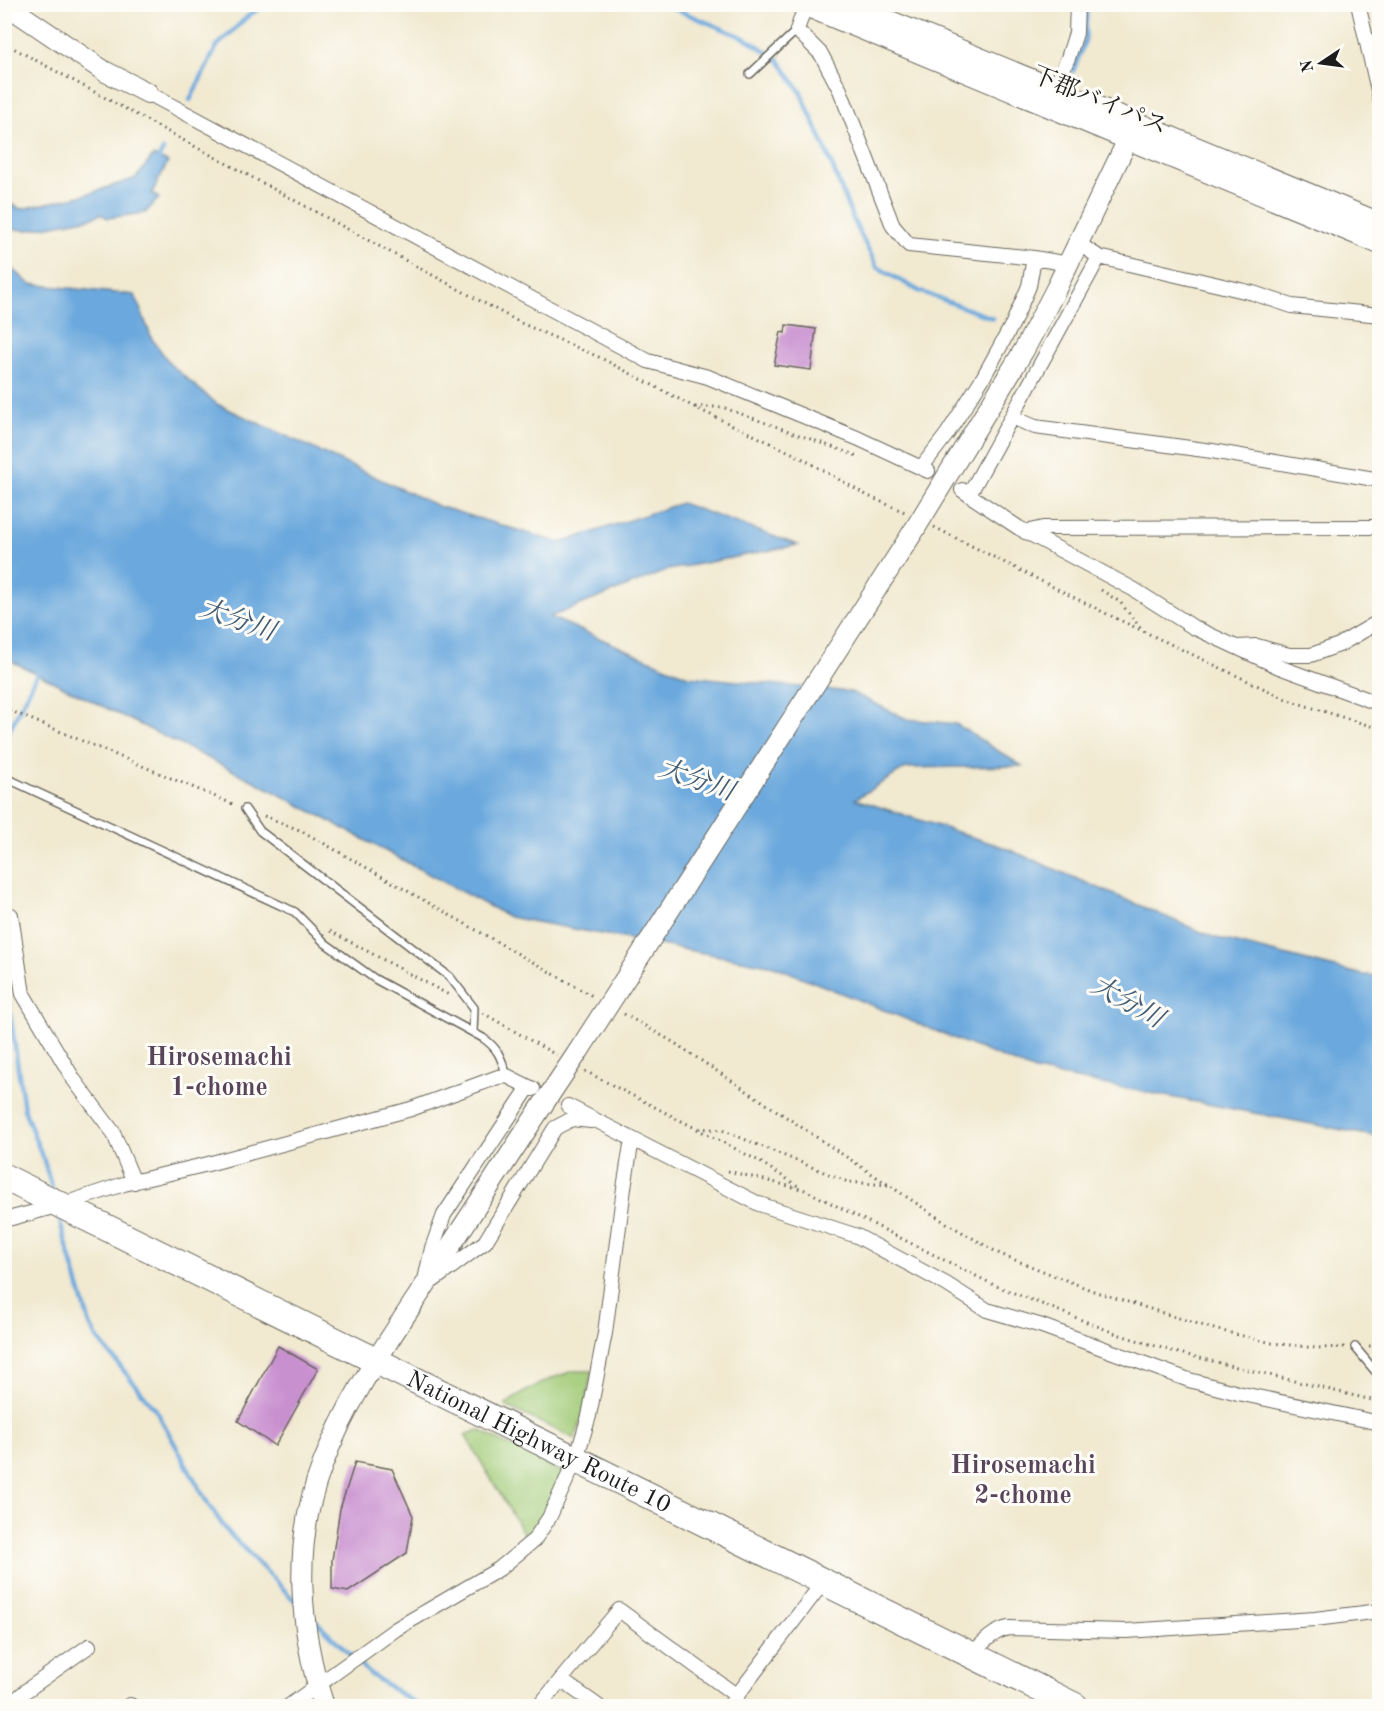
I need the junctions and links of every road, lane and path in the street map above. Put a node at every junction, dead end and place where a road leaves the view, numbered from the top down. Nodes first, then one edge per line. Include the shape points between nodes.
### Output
1 (4, 4) edge
2 (849, 4) edge
3 (1077, 4) edge
4 (1358, 4) edge
5 (804, 5) edge
6 (794, 33) junction
7 (4, 43) edge
8 (750, 74) dead end
9 (148, 93) joint
10 (1050, 97) junction
11 (1380, 99) edge
12 (1132, 131) junction
13 (1380, 223) edge
14 (1079, 244) junction
15 (1380, 244) edge
16 (1099, 256) junction
17 (1034, 258) junction
18 (1069, 264) junction
19 (1380, 315) edge
20 (694, 407) junction
21 (1012, 417) junction
22 (868, 459) dead end
23 (1380, 480) edge
24 (917, 526) junction
25 (1380, 527) edge
26 (1025, 532) junction
27 (1094, 585) dead end
28 (1380, 621) edge
29 (1144, 632) junction
30 (1234, 648) junction
31 (1380, 704) edge
32 (6, 709) edge
33 (1380, 729) edge
34 (4, 777) edge
35 (245, 809) junction
36 (10, 915) dead end
37 (327, 929) dead end
38 (601, 1001) dead end
39 (474, 1008) junction
40 (621, 1012) dead end
41 (473, 1032) junction
42 (574, 1058) junction
43 (507, 1076) junction
44 (568, 1106) dead end
45 (599, 1123) junction
46 (696, 1127) junction
47 (632, 1139) junction
48 (727, 1171) dead end
49 (4, 1177) edge
50 (134, 1182) junction
51 (890, 1186) junction
52 (805, 1190) junction
53 (54, 1204) junction
54 (4, 1221) edge
55 (424, 1288) junction
56 (1380, 1346) edge
57 (1355, 1347) junction
58 (377, 1361) junction
59 (1380, 1373) edge
60 (1380, 1402) edge
61 (1380, 1423) edge
62 (576, 1458) junction
63 (824, 1581) junction
64 (1380, 1611) edge
65 (89, 1646) dead end
66 (971, 1655) junction
67 (561, 1680) junction
68 (318, 1687) junction
69 (733, 1701) edge
70 (8, 1707) edge
71 (289, 1707) edge
72 (324, 1707) edge
73 (539, 1707) edge
74 (598, 1707) edge
75 (1075, 1707) edge

1 - 9 street via 104,70
2 - 10 street
3 - 10 street via 1076,33
4 - 11 street
5 - 6 street
5 - 10 street, 下郡バイパス
6 - 8 lane
6 - 17 street via 821,54 840,90 892,225 909,245
7 - 20 path via 521,323 601,358
9 - 17 street via 648,361 708,377 924,470 1013,322 1029,286
10 - 12 street
12 - 13 street
12 - 14 street
12 - 15 street, 下郡バイパス
14 - 16 street
14 - 18 street
16 - 19 street via 1292,306
16 - 21 street
17 - 18 street
18 - 24 street via 1024,350
20 - 22 path via 722,407
20 - 24 path via 796,455
21 - 23 street via 1035,427
21 - 26 street via 965,493
24 - 29 path
24 - 42 street, bridge
25 - 26 street via 1043,528
26 - 30 street
27 - 29 path via 1120,602
28 - 30 street via 1339,645 1311,655 1289,655 1257,646
29 - 33 path via 1288,700
30 - 31 street
32 - 35 path
34 - 41 lane via 295,912 325,943 366,973
35 - 38 path via 302,831
35 - 39 lane via 260,831 450,977
36 - 50 street via 23,994 74,1080 113,1132
37 - 39 path
39 - 41 lane
39 - 42 path
40 - 51 path via 673,1042
41 - 43 lane via 494,1046
42 - 46 path
42 - 55 street
43 - 50 street via 402,1112
43 - 55 street via 531,1088 444,1215
44 - 45 street
45 - 47 street
45 - 55 street via 572,1119 555,1128 485,1242
46 - 51 path via 722,1130 848,1182
46 - 52 path
47 - 61 street via 759,1204 856,1236 987,1310 1189,1380
47 - 62 street via 603,1343 589,1416
48 - 52 path
49 - 53 highway, National Highway Route 10
50 - 53 street
51 - 57 path via 1000,1254 1096,1292 1272,1343
52 - 60 path via 994,1285 1107,1330 1175,1352
53 - 54 street
53 - 58 highway, National Highway Route 10
55 - 58 street
56 - 57 path
57 - 59 lane
58 - 62 highway, National Highway Route 10
58 - 68 street via 342,1421 321,1468 306,1532 302,1596
62 - 63 highway, National Highway Route 10
62 - 68 street via 549,1518 526,1548 499,1569 362,1652
63 - 66 highway, National Highway Route 10
63 - 69 street
64 - 66 street via 1126,1632 1009,1628 992,1634
65 - 70 street
66 - 75 highway, National Highway Route 10
67 - 69 street via 619,1610
67 - 73 street
67 - 74 street
68 - 71 street
68 - 72 street

